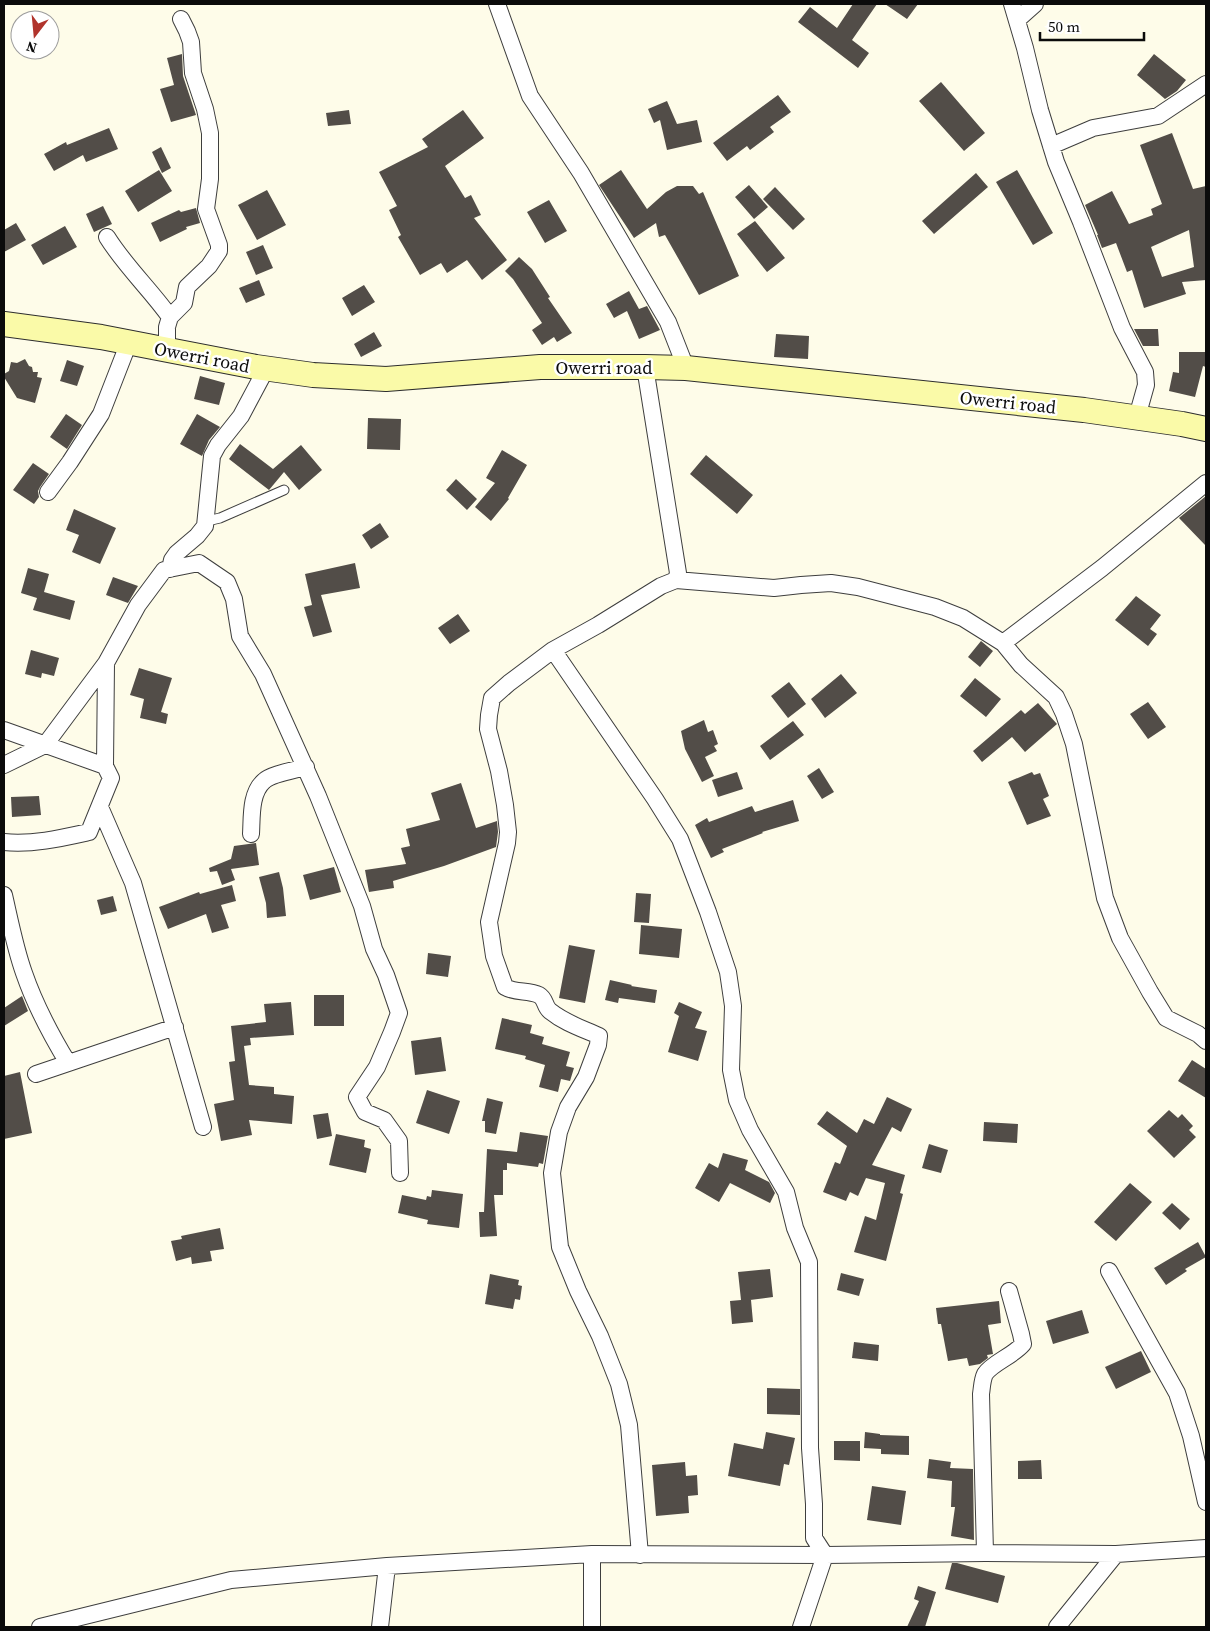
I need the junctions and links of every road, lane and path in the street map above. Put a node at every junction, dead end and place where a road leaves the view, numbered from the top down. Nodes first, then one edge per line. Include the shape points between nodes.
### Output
1 (497, 4) edge
2 (1012, 4) edge
3 (1035, 4) edge
4 (181, 19) dead end
5 (1017, 20) junction
6 (1206, 84) edge
7 (1051, 146) junction
8 (107, 238) dead end
9 (170, 316) junction
10 (4, 324) edge
11 (129, 342) junction
12 (167, 350) junction
13 (645, 367) junction
14 (686, 368) junction
15 (266, 369) junction
16 (1137, 417) junction
17 (1206, 429) edge
18 (1206, 482) edge
19 (284, 490) dead end
20 (48, 492) dead end
21 (207, 521) junction
22 (170, 569) junction
23 (676, 580) junction
24 (1002, 642) junction
25 (553, 650) junction
26 (106, 663) junction
27 (4, 730) edge
28 (45, 745) junction
29 (4, 765) edge
30 (105, 766) junction
31 (306, 768) junction
32 (100, 806) junction
33 (251, 834) dead end
34 (4, 842) edge
35 (4, 894) edge
36 (175, 1026) junction
37 (1206, 1041) edge
38 (68, 1064) junction
39 (36, 1074) dead end
40 (203, 1127) dead end
41 (400, 1173) dead end
42 (1109, 1271) dead end
43 (1009, 1291) dead end
44 (1206, 1502) edge
45 (1206, 1548) edge
46 (984, 1553) junction
47 (592, 1554) junction
48 (1116, 1554) junction
49 (640, 1555) junction
50 (825, 1555) junction
51 (387, 1566) junction
52 (40, 1627) edge
53 (380, 1627) edge
54 (592, 1627) edge
55 (801, 1627) edge
56 (1057, 1627) edge

1 - 14 street via 530,96 581,173 668,322
2 - 5 street
3 - 5 street
4 - 9 street via 190,42 193,73 210,133 206,210 219,251 210,266 187,287 184,303
5 - 7 street
6 - 7 street via 1158,116 1093,128
7 - 16 street via 1113,306 1145,372 1146,385
8 - 9 street
9 - 12 street
10 - 11 main road, Owerri road
11 - 12 main road, Owerri road
11 - 20 street via 100,414
12 - 15 main road, Owerri road
13 - 14 main road, Owerri road
13 - 15 main road, Owerri road via 540,367 386,379
13 - 23 street via 678,573
14 - 16 main road, Owerri road
15 - 21 street via 241,416 212,456
16 - 17 main road, Owerri road
18 - 24 street via 1102,568
19 - 21 lane
21 - 22 street via 202,530 177,553
22 - 26 street via 164,570 138,605
22 - 31 street via 199,563 227,582 234,599 240,636 263,674
23 - 24 street via 774,588 831,583 858,587 949,612
23 - 25 street
24 - 37 street via 1021,665 1056,697 1064,714 1074,744 1105,898 1120,938 1166,1018
25 - 49 street via 492,698 488,715 508,832 489,922 494,956 505,987 538,994 547,1008 563,1021 598,1036 598,1045 586,1077 568,1107 559,1132 552,1173 560,1246 619,1384 629,1425
25 - 50 street via 680,839 728,972 733,1006 732,1070 737,1100 750,1130 786,1192 795,1228 809,1262 814,1538
26 - 28 street
26 - 30 street
27 - 28 street
28 - 29 street
28 - 30 street
30 - 32 street via 111,778
31 - 33 street via 265,780 254,800
31 - 41 street via 362,906 398,1013 377,1067 357,1097 365,1112 384,1120 399,1141
32 - 34 street via 89,832 57,839
32 - 36 street via 133,883
35 - 38 street via 24,974
36 - 38 street
36 - 40 street
38 - 39 street
42 - 44 street via 1177,1393
43 - 46 street via 1023,1344 990,1370 983,1382
45 - 48 street
46 - 48 street
46 - 50 street
47 - 49 street
47 - 51 street
47 - 54 street
48 - 56 street
49 - 50 street
50 - 55 street
51 - 52 street via 231,1580
51 - 53 street

